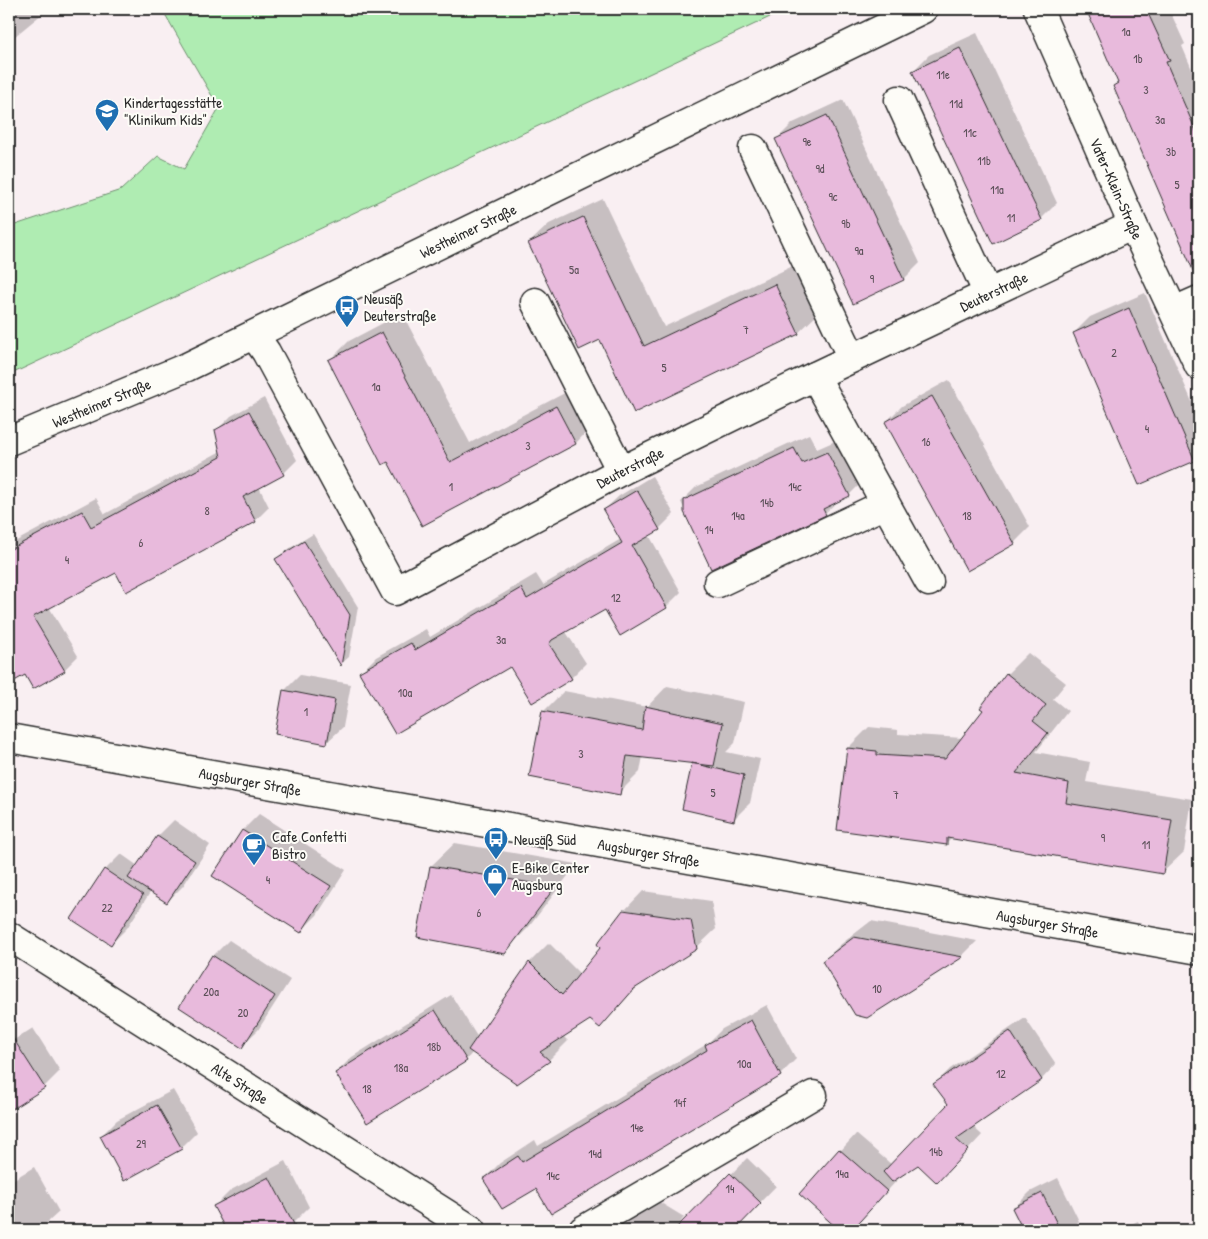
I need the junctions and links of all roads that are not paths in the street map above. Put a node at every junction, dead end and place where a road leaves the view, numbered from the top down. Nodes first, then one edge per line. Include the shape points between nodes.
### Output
1 (923, 9) edge
2 (1038, 9) edge
3 (899, 100) dead end
4 (753, 148) dead end
5 (1133, 225) junction
6 (988, 294) junction
7 (1199, 300) edge
8 (535, 302) dead end
9 (1174, 311) junction
10 (254, 335) junction
11 (852, 358) junction
12 (1199, 366) edge
13 (814, 376) junction
14 (9, 441) edge
15 (621, 470) junction
16 (886, 504) junction
17 (929, 582) dead end
18 (718, 583) dead end
19 (9, 738) edge
20 (9, 936) edge
21 (1199, 950) edge
22 (813, 1095) dead end
23 (472, 1230) edge
24 (583, 1230) edge

1 - 10 street, Westheimer Straße
2 - 5 street, Vater-Klein-Straße
3 - 6 street
4 - 11 street
5 - 6 street, Deuterstraße
5 - 9 street, Vater-Klein-Straße
6 - 11 street, Deuterstraße
7 - 9 street
8 - 15 street
9 - 12 street, Vater-Klein-Straße
10 - 14 street, Westheimer Straße via 187,367
10 - 15 street, Deuterstraße via 395,592
11 - 13 street, Deuterstraße
13 - 15 street, Deuterstraße
13 - 16 street
16 - 17 street
16 - 18 street
19 - 21 street, Augsburger Straße
20 - 23 street, Alte Straße
22 - 24 street

